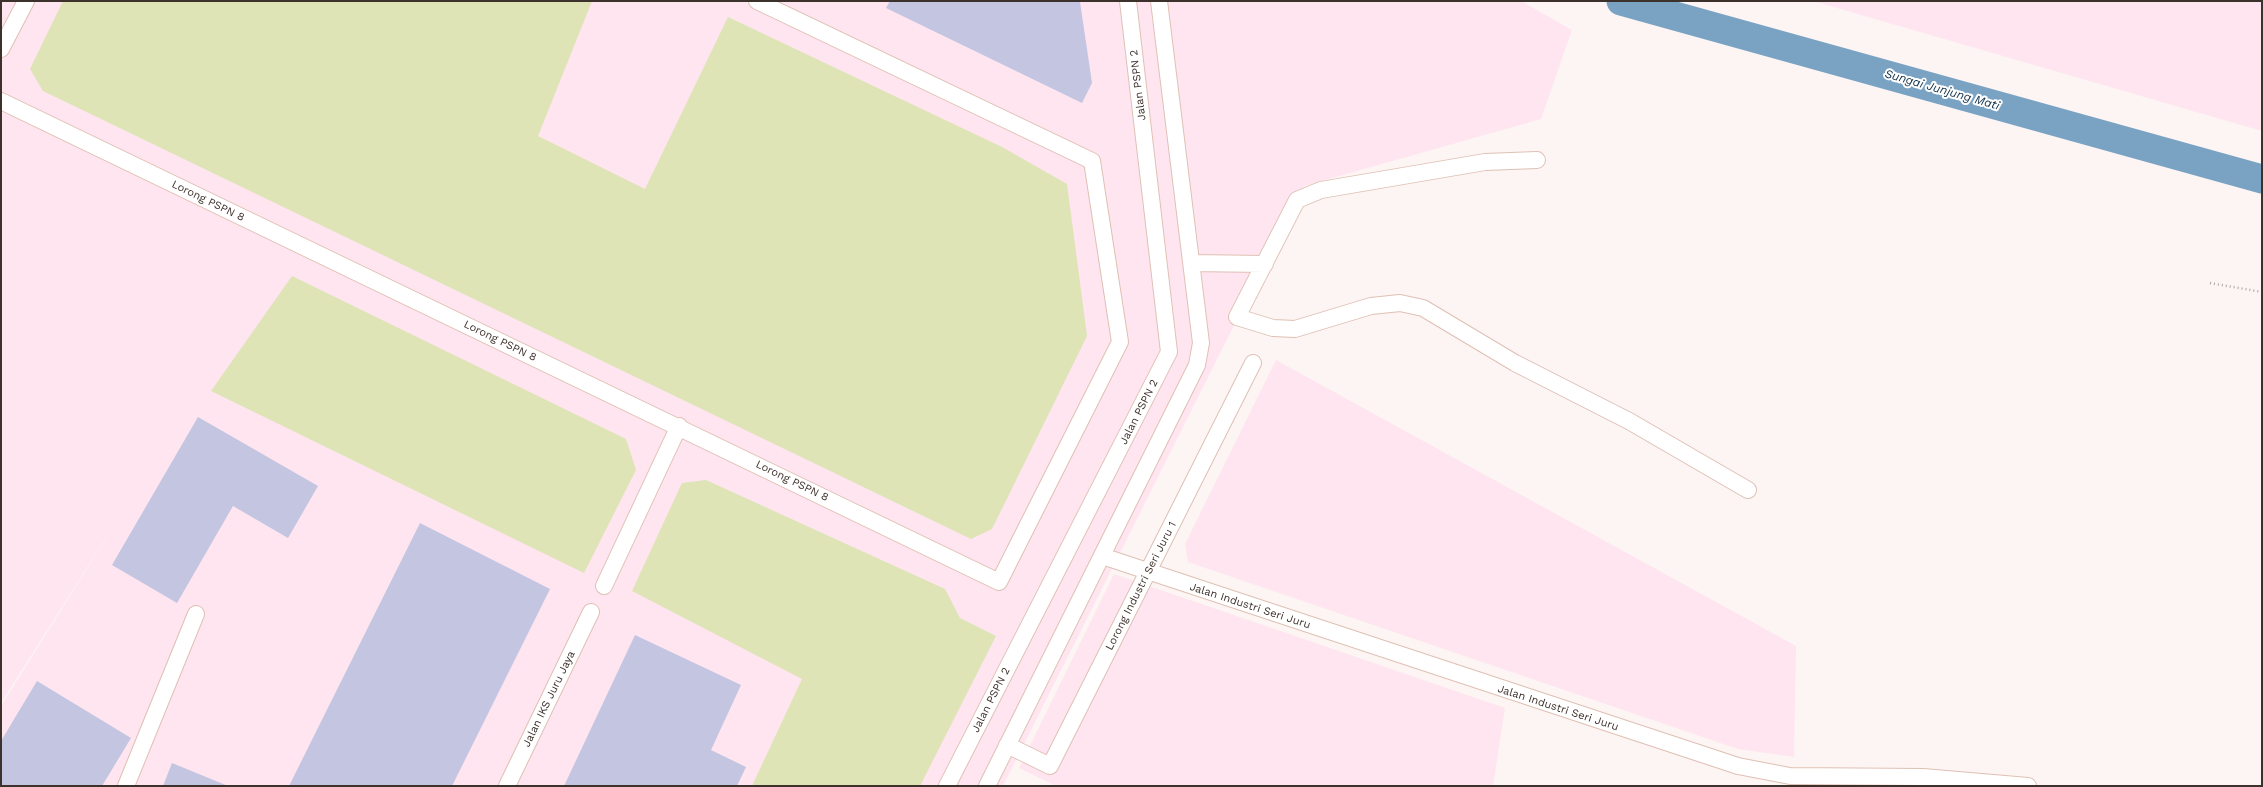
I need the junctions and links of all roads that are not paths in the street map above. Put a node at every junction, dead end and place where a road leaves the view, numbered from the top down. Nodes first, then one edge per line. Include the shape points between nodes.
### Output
1 (26, 1) edge
2 (757, 1) edge
3 (1128, 1) edge
4 (1159, 1) edge
5 (1, 49) edge
6 (1, 101) edge
7 (1537, 160) dead end
8 (1191, 263) junction
9 (1265, 264) junction
10 (1253, 363) dead end
11 (679, 426) junction
12 (1748, 490) dead end
13 (1102, 556) junction
14 (1148, 572) junction
15 (604, 586) dead end
16 (591, 612) dead end
17 (196, 614) dead end
18 (1007, 745) junction
19 (1922, 782) edge
20 (991, 785) edge
21 (126, 786) edge
22 (507, 786) edge
23 (947, 786) edge
24 (2028, 786) edge

1 - 5 street
2 - 11 street, Lorong PSPN 8 via 1092,161 1120,342 999,582
3 - 23 street, Jalan PSPN 2 via 1169,352
4 - 8 street
6 - 11 street, Lorong PSPN 8
7 - 9 street via 1485,162 1321,190 1297,200
8 - 9 street
8 - 13 street via 1201,343 1197,365
9 - 12 street via 1237,317 1273,328 1295,329 1371,306 1400,303 1423,308 1515,363 1629,421
10 - 14 street, Lorong Industri Seri Juru 1
11 - 15 street
13 - 14 street, Jalan Industri Seri Juru
13 - 18 street
14 - 18 street, Lorong Industri Seri Juru 1 via 1050,766
14 - 19 street, Jalan Industri Seri Juru via 1738,766 1790,776
16 - 22 street, Jalan IKS Juru Jaya
17 - 21 street
18 - 20 street
19 - 24 street, Jalan Industri Seri Juru

